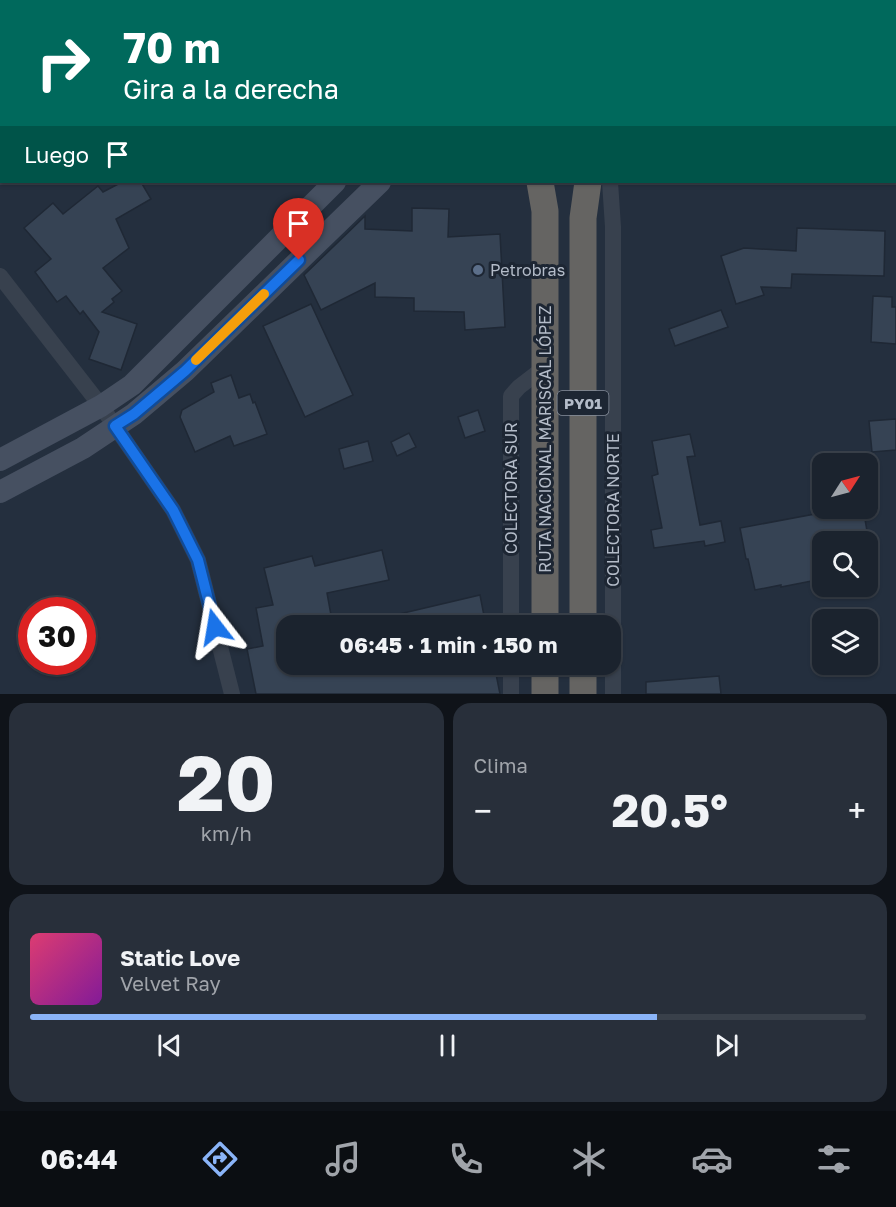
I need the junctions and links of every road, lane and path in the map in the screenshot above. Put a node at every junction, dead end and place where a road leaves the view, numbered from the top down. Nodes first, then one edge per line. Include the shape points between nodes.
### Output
1 (334, 183) edge
2 (379, 183) edge
3 (540, 183) edge
4 (588, 183) edge
5 (610, 183) edge
6 (0, 276) edge
7 (545, 367) junction
8 (101, 406) junction
9 (115, 426) junction
10 (0, 460) edge
11 (0, 492) edge
12 (511, 615) edge
13 (545, 615) edge
14 (583, 615) edge
15 (511, 675) edge
16 (545, 675) edge
17 (583, 675) edge
18 (232, 694) edge
19 (511, 694) edge
20 (545, 694) edge
21 (583, 694) edge
22 (613, 694) edge

1 - 8 main road via 132,385
2 - 9 main road via 185,371
3 - 7 highway, RUTA NACIONAL MARISCAL LÓPEZ / PY01 via 545,211
4 - 14 highway, PY01 via 583,218
5 - 22 street, COLECTORA NORTE
6 - 8 street
7 - 12 street, COLECTORA SUR via 511,396
7 - 13 highway, RUTA NACIONAL MARISCAL LÓPEZ / PY01
8 - 9 street
8 - 10 main road
9 - 11 main road via 83,448
9 - 18 street via 173,510 198,560
15 - 19 street
16 - 20 highway
17 - 21 highway

